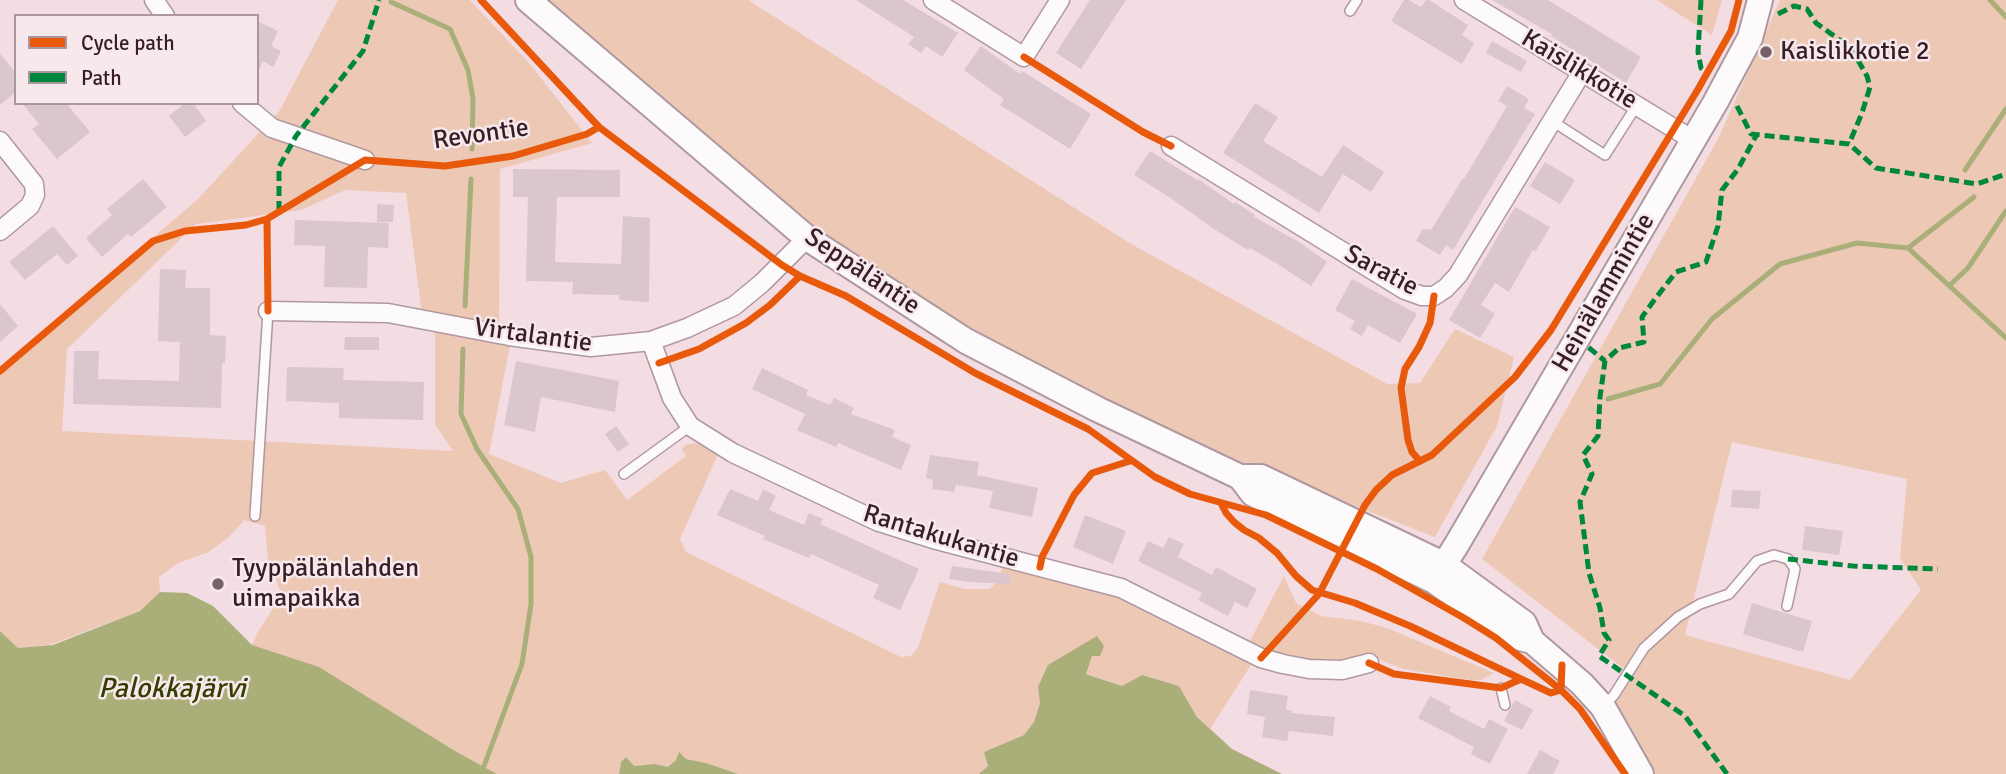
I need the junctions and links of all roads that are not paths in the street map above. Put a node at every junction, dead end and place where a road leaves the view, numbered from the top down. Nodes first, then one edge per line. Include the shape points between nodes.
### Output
1 (528, 0) edge
2 (933, 0) edge
3 (1060, 0) edge
4 (1357, 0) edge
5 (1464, 0) edge
6 (1760, 0) edge
7 (1350, 11) dead end
8 (1583, 72) junction
9 (244, 105) edge
10 (1637, 105) junction
11 (1552, 121) junction
12 (1693, 140) junction
13 (0, 141) edge
14 (1171, 146) dead end
15 (365, 160) dead end
16 (0, 231) edge
17 (807, 238) junction
18 (268, 311) joint
19 (652, 341) junction
20 (690, 426) junction
21 (624, 474) dead end
22 (255, 516) dead end
23 (1438, 572) junction
24 (1787, 606) dead end
25 (1369, 663) dead end
26 (1501, 688) dead end
27 (1505, 705) dead end
28 (1603, 707) junction
29 (1641, 774) edge

1 - 17 main road, Seppäläntie
2 - 3 street via 1024,57
4 - 7 lane
5 - 8 street, Kaislikkotie
6 - 12 main road, Heinälammintie via 1750,38
8 - 10 street, Kaislikkotie
8 - 11 street, Saratie
9 - 15 street via 272,128
10 - 11 lane via 1605,155
10 - 12 street, Kaislikkotie
11 - 14 street, Saratie via 1458,275 1434,296 1405,290
12 - 23 main road, Heinälammintie
13 - 16 street via 34,184 35,195 30,206
17 - 19 street, Virtalantie via 734,306
17 - 23 main road, Seppäläntie via 966,341 1240,477 1261,477
18 - 19 street, Virtalantie via 388,313 590,347
18 - 22 lane
19 - 20 street, Rantakukantie via 672,398
20 - 21 lane
20 - 25 street, Rantakukantie via 733,453 879,522 1121,588 1261,658 1342,670
23 - 28 main road, Seppäläntie via 1524,623 1532,641
24 - 28 lane via 1795,569 1788,559 1774,555 1757,561 1729,594 1678,617 1644,648
26 - 27 lane
28 - 29 main road, Seppäläntie

